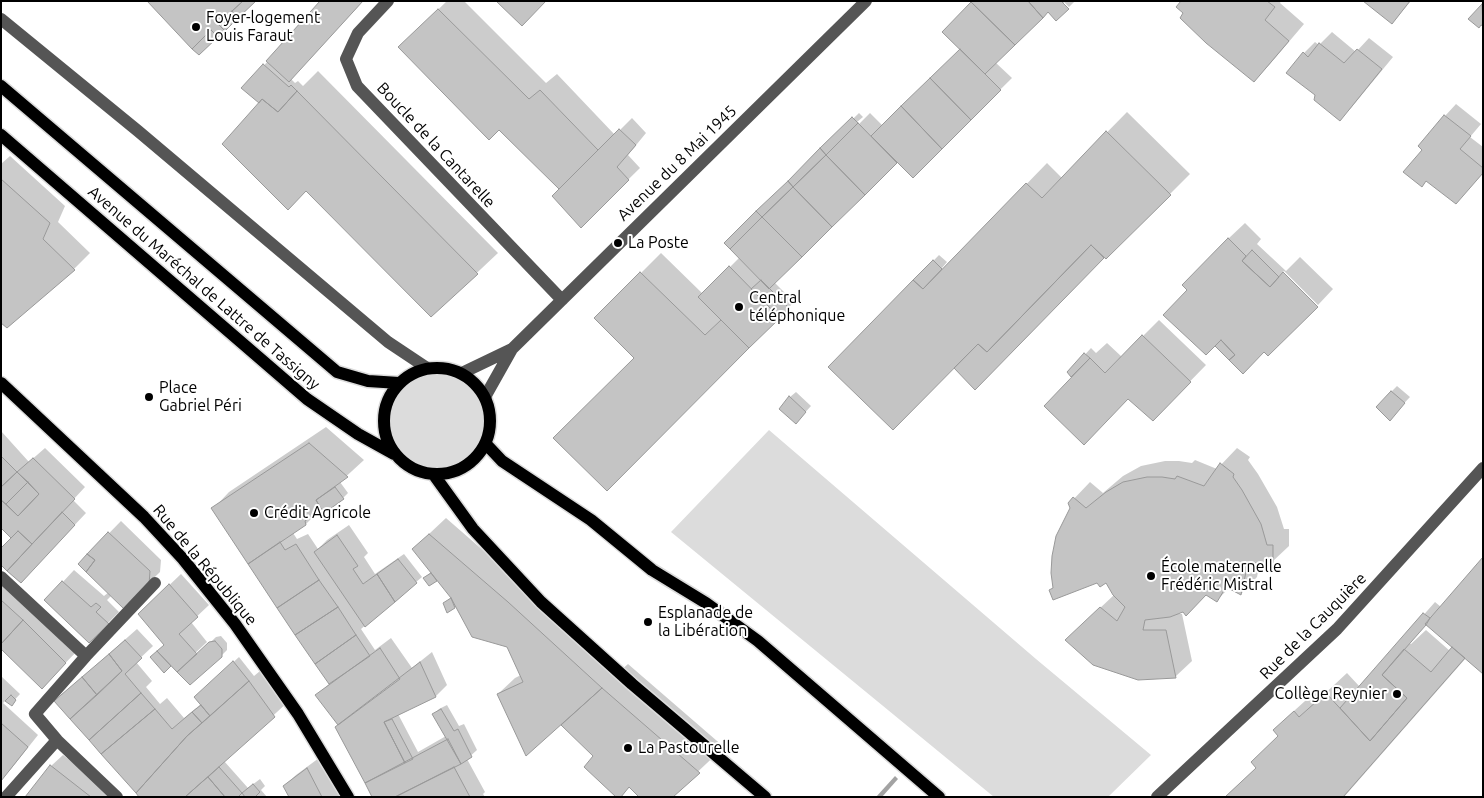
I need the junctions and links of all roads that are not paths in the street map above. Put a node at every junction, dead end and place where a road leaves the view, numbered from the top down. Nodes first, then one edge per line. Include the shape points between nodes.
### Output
1 (388, 1) edge
2 (866, 1) edge
3 (1, 19) edge
4 (1, 86) edge
5 (1, 135) edge
6 (562, 300) junction
7 (512, 349) junction
8 (427, 368) junction
9 (462, 373) junction
10 (399, 382) junction
11 (1, 383) edge
12 (485, 397) junction
13 (486, 444) junction
14 (394, 454) junction
15 (1483, 468) edge
16 (434, 475) junction
17 (1, 577) edge
18 (155, 583) dead end
19 (86, 656) junction
20 (57, 740) junction
21 (6, 797) edge
22 (117, 797) edge
23 (348, 797) edge
24 (765, 797) edge
25 (940, 797) edge
26 (1157, 797) edge

1 - 6 street, Boucle de la Cantarelle via 358,32 346,58 358,86
2 - 6 street, Avenue du 8 Mai 1945
3 - 8 street via 388,342
4 - 10 main road, Avenue du Maréchal de Lattre de Tassigny via 337,372 368,381
5 - 14 main road, Avenue du Maréchal de Lattre de Tassigny via 307,398 358,434
6 - 7 street, Avenue du 8 Mai 1945
7 - 9 street, Avenue du 8 Mai 1945
7 - 12 street, Avenue du 8 Mai 1945
8 - 9 main road via 445,368
8 - 10 main road
9 - 12 main road
10 - 14 main road via 384,410 383,425
11 - 23 main road, Rue de la République via 144,516 183,559 235,624 293,707
12 - 13 main road via 490,412
13 - 16 main road via 465,467
13 - 25 main road via 502,461 591,520 652,570 706,603 758,641
14 - 16 main road via 419,472
15 - 26 street, Rue de la Cauquière via 1337,630
16 - 24 main road via 473,529 541,602
17 - 19 street
18 - 19 street
19 - 20 street via 35,714
20 - 21 street
20 - 22 street

